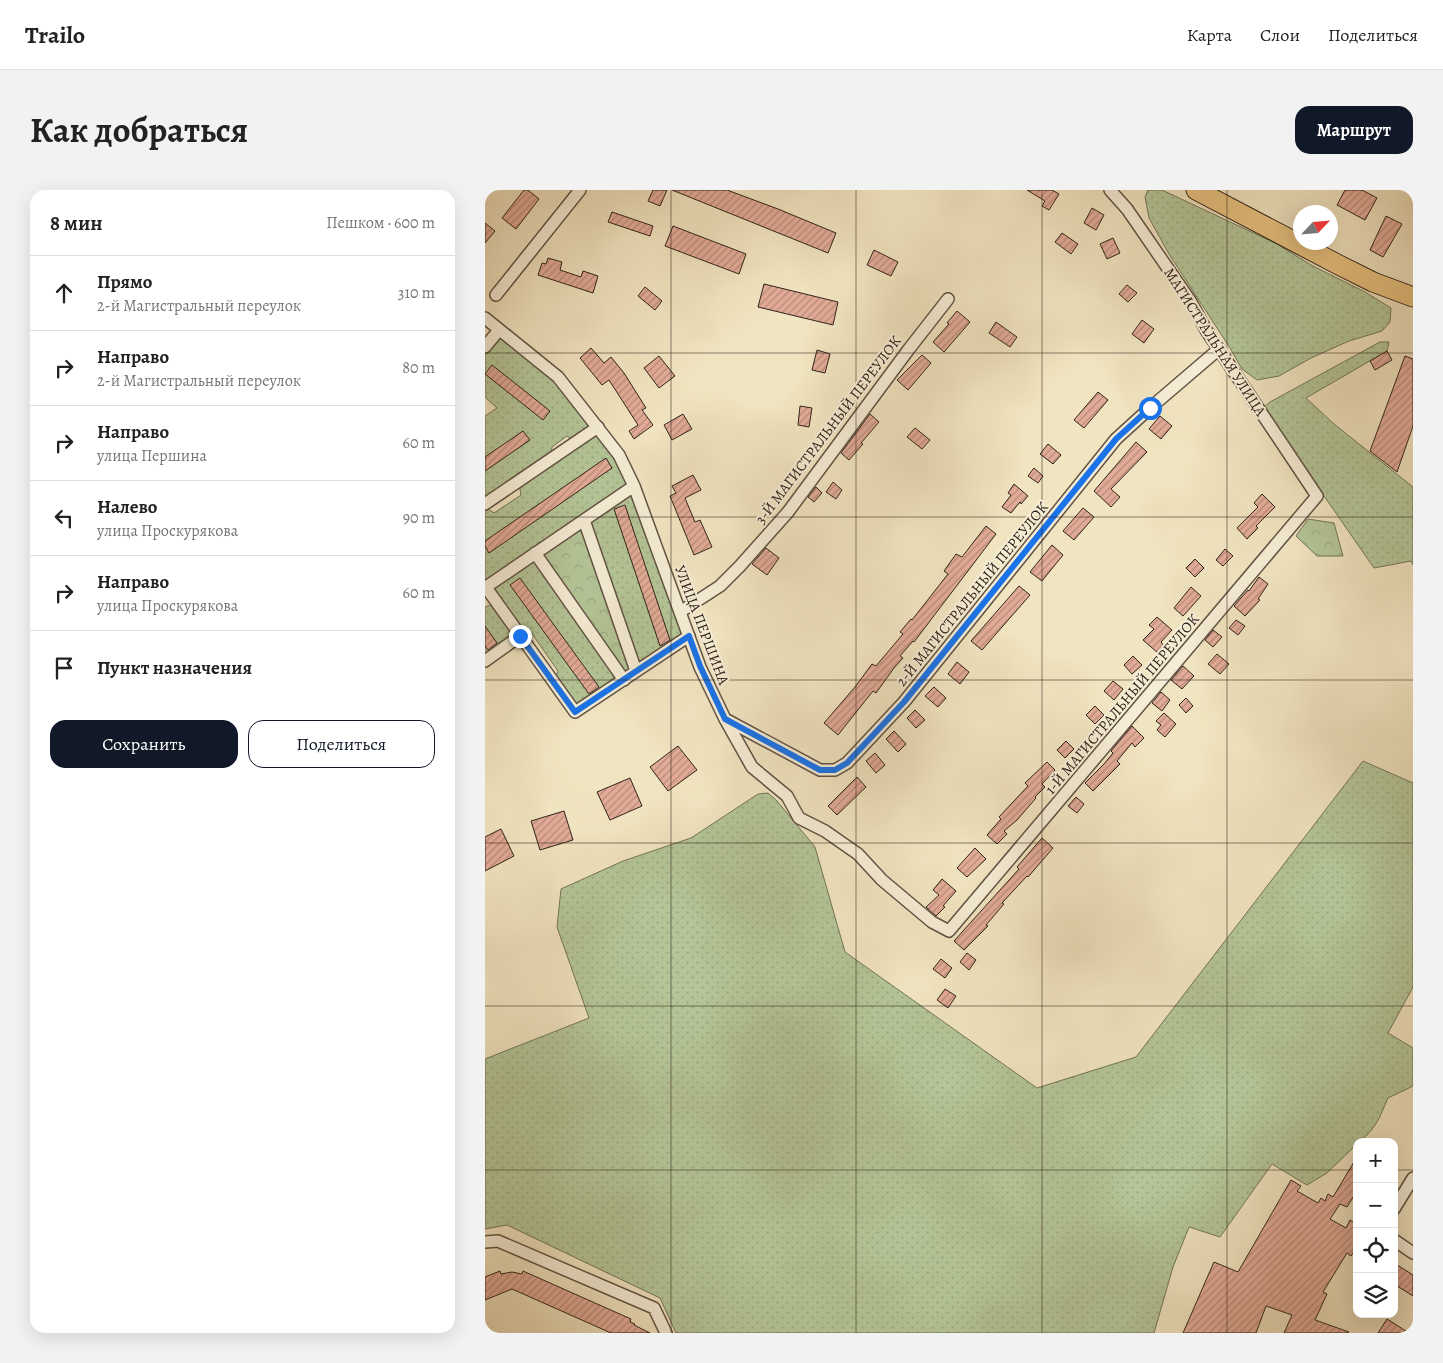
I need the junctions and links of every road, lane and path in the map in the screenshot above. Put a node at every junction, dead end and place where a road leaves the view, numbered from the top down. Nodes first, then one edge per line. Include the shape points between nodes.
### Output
1 (580, 190) edge
2 (1110, 190) edge
3 (1196, 190) edge
4 (496, 295) dead end
5 (1413, 297) edge
6 (949, 299) dead end
7 (485, 318) edge
8 (499, 330) junction
9 (485, 347) edge
10 (1219, 349) junction
11 (598, 427) junction
12 (634, 486) junction
13 (1317, 496) joint
14 (485, 504) edge
15 (584, 520) junction
16 (535, 553) junction
17 (485, 587) edge
18 (680, 612) junction
19 (520, 636) junction
20 (689, 636) junction
21 (485, 661) edge
22 (637, 671) junction
23 (624, 680) junction
24 (725, 719) junction
25 (949, 931) joint
26 (1413, 1178) edge
27 (1398, 1203) edge
28 (485, 1242) edge
29 (1398, 1243) edge
30 (1413, 1253) edge
31 (666, 1333) edge

1 - 4 street
2 - 10 street, МАГИСТРАЛЬНАЯ УЛИЦА via 1149,240
3 - 5 main road via 1373,282
6 - 18 street, 3-Й МАГИСТРАЛЬНЫЙ ПЕРЕУЛОК via 788,512 720,586
7 - 8 street, УЛИЦА ПЕРШИНА
8 - 9 street
8 - 11 street, УЛИЦА ПЕРШИНА via 558,377
10 - 13 street, МАГИСТРАЛЬНАЯ УЛИЦА
10 - 24 street, 2-Й МАГИСТРАЛЬНЫЙ ПЕРЕУЛОК via 1116,439 904,702 847,763 835,770 820,770
11 - 12 street, УЛИЦА ПЕРШИНА via 619,455
11 - 14 street
12 - 15 street
12 - 18 street, УЛИЦА ПЕРШИНА
13 - 25 street, 1-Й МАГИСТРАЛЬНЫЙ ПЕРЕУЛОК
15 - 16 street
15 - 22 street
16 - 17 street
16 - 23 street
17 - 19 street
18 - 20 street, УЛИЦА ПЕРШИНА
19 - 21 street
19 - 23 street via 575,712
20 - 22 street
20 - 24 street, УЛИЦА ПЕРШИНА
22 - 23 street
24 - 25 street, УЛИЦА ПЕРШИНА via 752,767 787,796 799,818 858,854 882,880 932,922
26 - 27 street
28 - 31 street via 498,1241 654,1308
29 - 30 street

